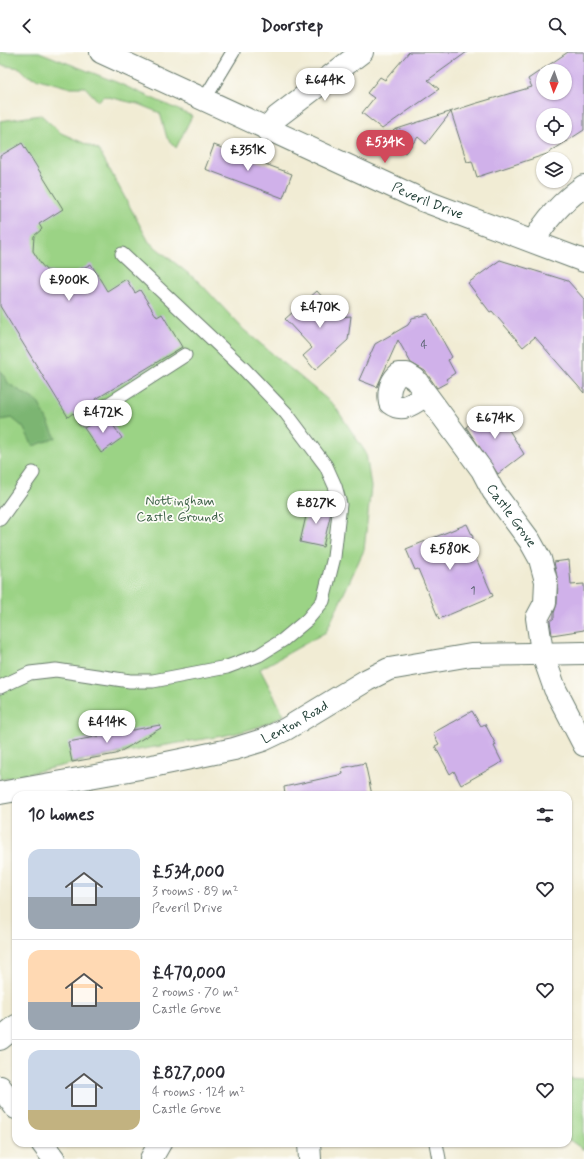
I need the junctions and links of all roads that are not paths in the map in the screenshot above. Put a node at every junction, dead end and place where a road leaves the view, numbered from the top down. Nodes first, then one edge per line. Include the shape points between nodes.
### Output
1 (101, 52) edge
2 (233, 52) edge
3 (362, 52) edge
4 (204, 100) junction
5 (267, 130) junction
6 (584, 186) edge
7 (534, 241) junction
8 (122, 254) dead end
9 (584, 261) edge
10 (185, 355) dead end
11 (426, 395) dead end
12 (84, 420) dead end
13 (33, 473) dead end
14 (0, 519) edge
15 (542, 652) junction
16 (584, 653) edge
17 (0, 687) edge
18 (584, 744) edge
19 (0, 793) edge
20 (12, 1029) edge
21 (0, 1039) edge
22 (0, 1087) edge
23 (12, 1102) edge
24 (45, 1147) edge
25 (158, 1147) edge
26 (309, 1147) edge
27 (437, 1147) edge
28 (54, 1159) edge
29 (151, 1159) edge
30 (310, 1159) edge
31 (439, 1159) edge

1 - 4 street, Peveril Drive
2 - 4 lane
3 - 5 street via 277,117
4 - 5 street, Peveril Drive
5 - 7 street, Peveril Drive via 422,200
6 - 7 street via 563,201 542,225
7 - 9 street, Peveril Drive
8 - 17 lane via 244,369 286,413 326,466 340,504 334,558 323,601 307,620 283,640 259,655 227,668 153,681 130,681 56,670 30,674
10 - 12 lane
11 - 15 street, Castle Grove via 482,470 493,491 530,541 540,559 546,580 545,603 537,618
13 - 14 lane
15 - 16 street, Lenton Road
15 - 18 street, Castle Grove via 555,689
15 - 19 street, Lenton Road via 471,655 389,669 263,740 172,762
20 - 21 street
22 - 23 street
24 - 28 street
25 - 29 street
26 - 30 street
27 - 31 lane

